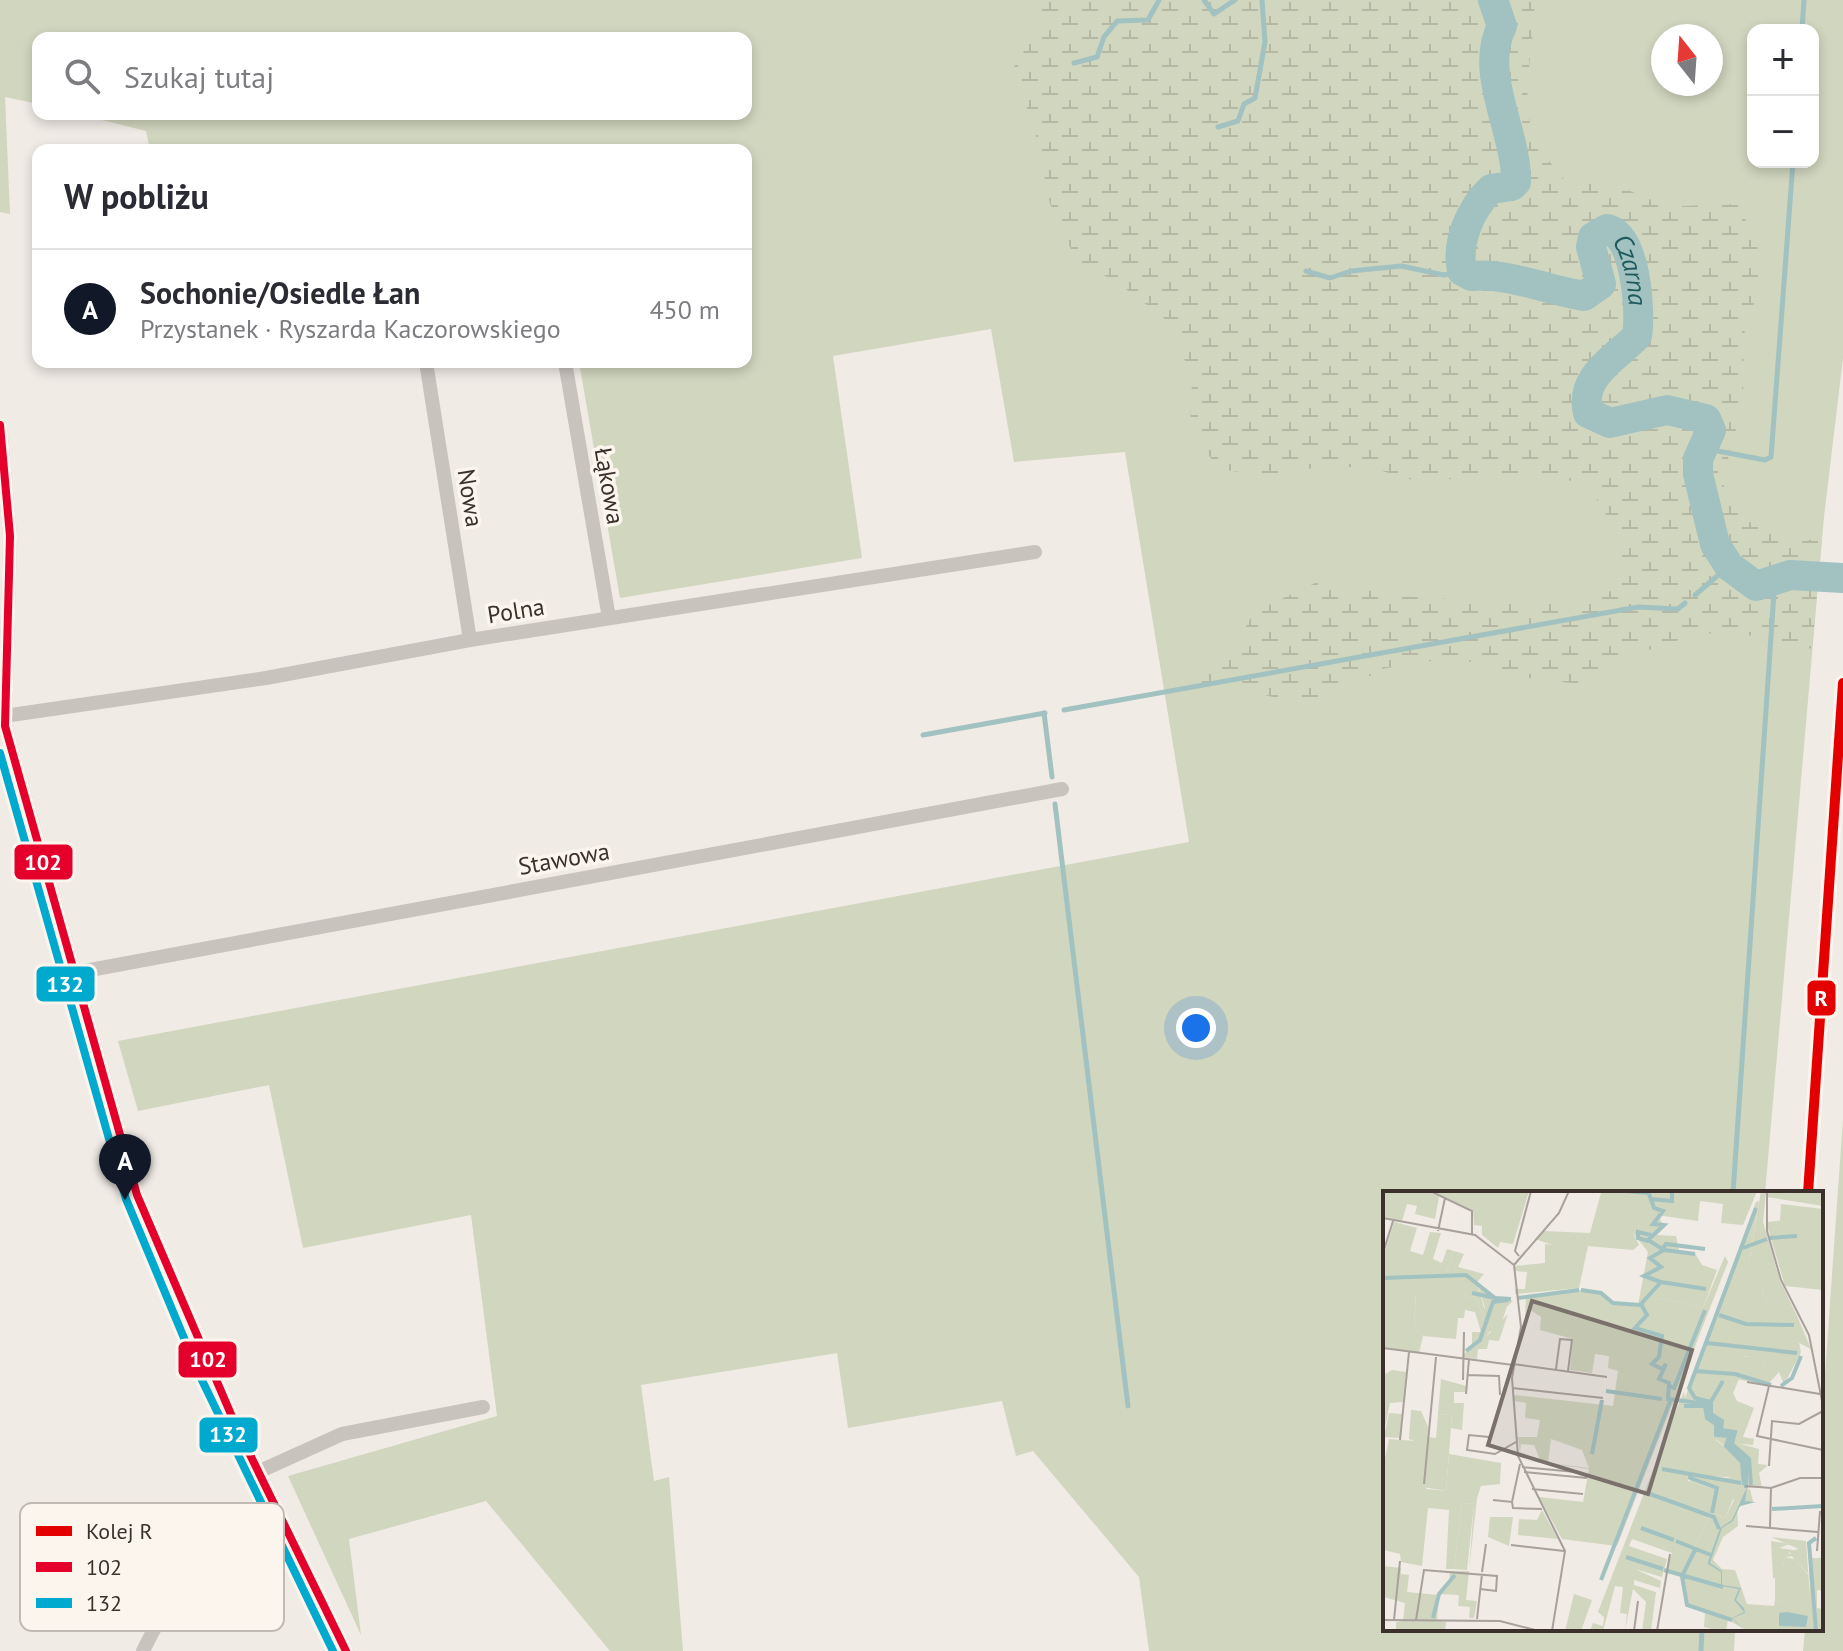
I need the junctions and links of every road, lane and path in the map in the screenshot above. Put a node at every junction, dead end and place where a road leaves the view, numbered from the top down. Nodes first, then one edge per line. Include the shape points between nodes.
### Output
1 (427, 368) edge
2 (566, 368) edge
3 (0, 425) edge
4 (1035, 552) dead end
5 (609, 618) junction
6 (470, 640) junction
7 (3, 723) edge
8 (1062, 789) dead end
9 (74, 973) junction
10 (483, 1407) dead end
11 (258, 1472) junction
12 (272, 1503) edge
13 (285, 1530) edge
14 (154, 1631) edge
15 (143, 1651) edge
16 (346, 1651) edge

1 - 6 street, Nowa
2 - 5 street, Łąkowa
3 - 7 street via 10,536
4 - 5 street, Polna
5 - 6 street, Polna
6 - 7 street, Polna
7 - 9 street
8 - 9 street, Stawowa
9 - 11 street via 137,1195 172,1286
10 - 11 street via 342,1434
11 - 12 street
13 - 16 street
14 - 15 street

